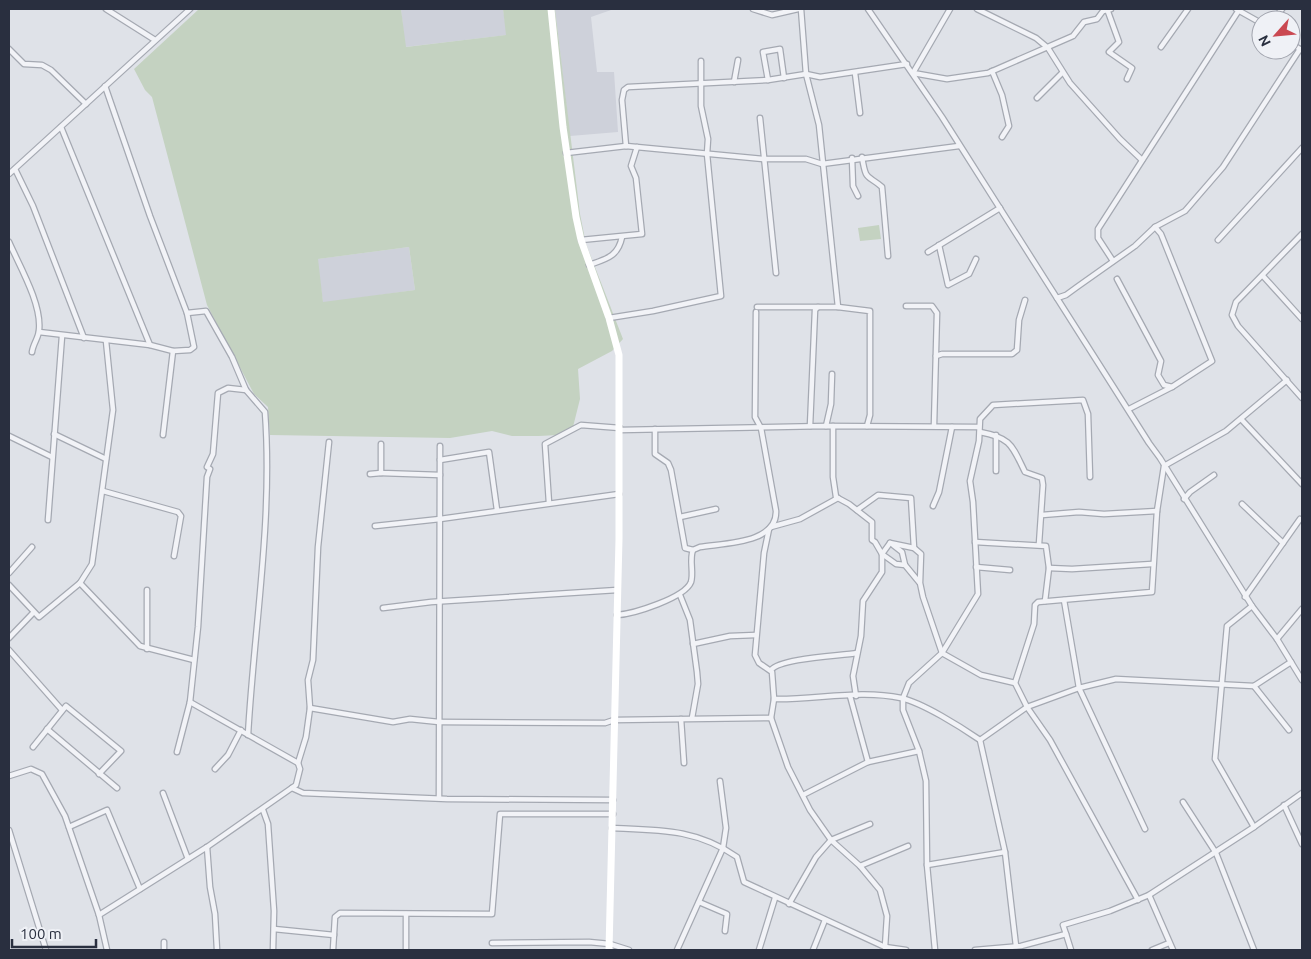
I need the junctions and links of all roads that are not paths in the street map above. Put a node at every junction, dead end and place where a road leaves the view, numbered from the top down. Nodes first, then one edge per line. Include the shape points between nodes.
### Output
1 (106, 9) edge
2 (179, 9) edge
3 (190, 9) edge
4 (551, 9) edge
5 (753, 9) edge
6 (800, 9) edge
7 (868, 9) edge
8 (950, 9) edge
9 (977, 9) edge
10 (1107, 9) edge
11 (1111, 9) edge
12 (1188, 9) edge
13 (1237, 9) edge
14 (184, 14) junction
15 (1251, 17) edge
16 (155, 40) junction
17 (1161, 47) dead end
18 (1048, 48) junction
19 (9, 49) edge
20 (738, 60) dead end
21 (1294, 60) edge
22 (701, 61) dead end
23 (906, 64) junction
24 (992, 71) junction
25 (855, 73) junction
26 (1062, 73) junction
27 (806, 74) junction
28 (913, 74) junction
29 (784, 78) junction
30 (1127, 79) dead end
31 (768, 80) junction
32 (734, 82) junction
33 (702, 84) junction
34 (105, 86) junction
35 (1037, 98) dead end
36 (86, 104) junction
37 (860, 113) dead end
38 (760, 118) dead end
39 (61, 127) junction
40 (1002, 137) dead end
41 (626, 146) junction
42 (959, 146) junction
43 (637, 147) junction
44 (1302, 148) edge
45 (566, 153) junction
46 (707, 154) junction
47 (862, 157) junction
48 (852, 158) junction
49 (763, 159) junction
50 (1142, 160) junction
51 (822, 164) junction
52 (15, 168) junction
53 (9, 174) edge
54 (858, 196) dead end
55 (1000, 208) junction
56 (1155, 227) junction
57 (1302, 234) edge
58 (622, 237) junction
59 (581, 240) junction
60 (1218, 240) dead end
61 (9, 242) edge
62 (939, 246) junction
63 (928, 252) dead end
64 (888, 256) dead end
65 (976, 259) dead end
66 (1113, 261) junction
67 (589, 264) junction
68 (776, 273) dead end
69 (1263, 276) junction
70 (1117, 279) dead end
71 (1057, 298) junction
72 (1025, 300) dead end
73 (906, 306) dead end
74 (818, 307) junction
75 (838, 307) junction
76 (187, 313) junction
77 (609, 318) junction
78 (1302, 318) edge
79 (39, 332) junction
80 (62, 336) junction
81 (84, 338) junction
82 (106, 341) junction
83 (150, 345) junction
84 (173, 350) junction
85 (32, 352) dead end
86 (936, 356) junction
87 (832, 374) dead end
88 (1287, 380) junction
89 (1172, 387) junction
90 (246, 390) junction
91 (1302, 398) edge
92 (1129, 409) junction
93 (1241, 419) junction
94 (810, 426) junction
95 (826, 426) junction
96 (833, 426) junction
97 (867, 426) junction
98 (934, 426) junction
99 (952, 427) junction
100 (760, 428) junction
101 (620, 429) junction
102 (655, 429) junction
103 (979, 430) junction
104 (54, 434) junction
105 (164, 435) dead end
106 (996, 435) junction
107 (9, 436) edge
108 (329, 442) dead end
109 (381, 444) dead end
110 (440, 446) dead end
111 (52, 457) junction
112 (106, 459) junction
113 (440, 460) junction
114 (1164, 466) junction
115 (996, 471) dead end
116 (382, 473) junction
117 (370, 474) dead end
118 (440, 475) junction
119 (1214, 475) dead end
120 (1090, 477) dead end
121 (1302, 484) edge
122 (103, 491) junction
123 (619, 494) junction
124 (838, 498) junction
125 (1184, 499) junction
126 (549, 503) junction
127 (1242, 504) dead end
128 (933, 506) dead end
129 (497, 510) junction
130 (716, 510) dead end
131 (857, 510) junction
132 (1157, 511) junction
133 (1042, 515) junction
134 (680, 517) junction
135 (1302, 519) edge
136 (48, 520) dead end
137 (440, 520) junction
138 (375, 526) dead end
139 (769, 528) junction
140 (975, 542) junction
141 (890, 543) junction
142 (1283, 543) junction
143 (1039, 544) junction
144 (32, 547) dead end
145 (914, 548) junction
146 (693, 550) junction
147 (882, 554) junction
148 (174, 556) dead end
149 (1152, 564) junction
150 (905, 565) junction
151 (976, 567) junction
152 (1049, 568) junction
153 (1010, 570) dead end
154 (9, 573) edge
155 (80, 583) junction
156 (920, 583) junction
157 (9, 585) edge
158 (147, 590) dead end
159 (617, 590) junction
160 (680, 595) junction
161 (1244, 597) junction
162 (1064, 600) junction
163 (1045, 601) junction
164 (440, 602) junction
165 (1252, 606) junction
166 (383, 608) dead end
167 (1302, 609) edge
168 (33, 613) junction
169 (616, 615) junction
170 (756, 635) junction
171 (9, 638) edge
172 (1277, 639) junction
173 (693, 644) junction
174 (147, 649) junction
175 (9, 650) edge
176 (857, 653) junction
177 (942, 653) junction
178 (194, 660) junction
179 (1290, 662) junction
180 (771, 670) junction
181 (1302, 680) edge
182 (1015, 683) junction
183 (1223, 685) junction
184 (1254, 686) junction
185 (1078, 688) junction
186 (850, 696) junction
187 (856, 696) junction
188 (903, 698) junction
189 (774, 699) junction
190 (190, 702) junction
191 (310, 708) junction
192 (1027, 708) junction
193 (62, 710) junction
194 (692, 718) junction
195 (771, 718) junction
196 (681, 719) junction
197 (614, 720) junction
198 (439, 722) junction
199 (47, 729) junction
200 (241, 730) junction
201 (1288, 730) dead end
202 (248, 735) junction
203 (980, 740) junction
204 (33, 747) dead end
205 (919, 751) junction
206 (177, 752) dead end
207 (868, 762) junction
208 (298, 763) junction
209 (684, 763) dead end
210 (215, 768) dead end
211 (100, 774) junction
212 (9, 776) edge
213 (720, 781) dead end
214 (117, 788) dead end
215 (292, 788) junction
216 (163, 793) dead end
217 (1302, 793) edge
218 (803, 795) junction
219 (440, 798) junction
220 (613, 800) junction
221 (1183, 802) dead end
222 (1284, 805) junction
223 (263, 810) junction
224 (613, 814) junction
225 (870, 824) dead end
226 (69, 827) junction
227 (1254, 827) junction
228 (612, 828) junction
229 (1145, 829) dead end
230 (9, 830) edge
231 (831, 840) junction
232 (1302, 844) edge
233 (908, 846) dead end
234 (207, 847) junction
235 (723, 848) junction
236 (1005, 852) junction
237 (1216, 852) junction
238 (188, 859) junction
239 (927, 864) junction
240 (860, 866) junction
241 (140, 889) junction
242 (1148, 895) junction
243 (776, 898) junction
244 (1138, 900) junction
245 (699, 902) junction
246 (789, 904) junction
247 (406, 914) junction
248 (99, 915) junction
249 (825, 920) junction
250 (274, 929) junction
251 (725, 931) dead end
252 (1066, 934) junction
253 (334, 935) junction
254 (164, 942) dead end
255 (492, 943) dead end
256 (1169, 943) junction
257 (610, 947) edge
258 (1020, 947) edge
259 (876, 948) edge
260 (885, 948) junction
261 (46, 950) edge
262 (107, 950) edge
263 (164, 950) edge
264 (217, 950) edge
265 (274, 950) edge
266 (334, 950) edge
267 (406, 950) edge
268 (629, 950) edge
269 (677, 950) edge
270 (759, 950) edge
271 (813, 950) edge
272 (906, 950) edge
273 (935, 950) edge
274 (975, 950) edge
275 (982, 950) edge
276 (1071, 950) edge
277 (1152, 950) edge
278 (1173, 950) edge
279 (1254, 950) edge

1 - 16 street
2 - 14 street
3 - 14 street
4 - 45 street
5 - 6 street via 772,15
6 - 27 street
7 - 23 street
8 - 28 street
9 - 18 street via 1027,33
10 - 11 street
10 - 18 street via 1097,19 1084,22 1073,36
10 - 30 street via 1119,42 1109,52 1132,68
12 - 17 street
13 - 15 street
13 - 50 street
14 - 16 street
16 - 34 street
18 - 24 street
18 - 26 street
19 - 36 street via 24,64 51,70
20 - 32 street
21 - 56 street via 1223,167 1185,210
22 - 33 street
23 - 25 street
23 - 28 street
24 - 28 street via 947,79
24 - 40 street via 1009,126
25 - 27 street via 820,77
25 - 37 street
26 - 35 street
26 - 50 street
27 - 29 street
27 - 51 street via 819,125
28 - 42 street
29 - 31 street
29 - 31 street via 780,49 763,52
31 - 32 street
32 - 33 street
33 - 41 street via 625,89 622,100
33 - 46 street via 701,106 708,139
34 - 36 street
34 - 76 street
36 - 39 street
38 - 49 street
39 - 52 street
39 - 83 street
41 - 43 street
41 - 45 street
42 - 47 street
42 - 55 street
43 - 46 street
43 - 58 street via 631,166 636,178 643,232
44 - 60 street
45 - 59 street
46 - 49 street
46 - 77 street via 722,296
47 - 48 street
47 - 64 street via 870,180 882,187
48 - 51 street
48 - 54 street via 853,186
49 - 51 street via 806,159
49 - 68 street
50 - 66 street via 1096,232
51 - 75 street
52 - 53 street
52 - 81 street
55 - 62 street
55 - 71 street
56 - 66 street
56 - 89 street via 1161,234 1212,361
57 - 69 street
58 - 59 street
58 - 67 street via 616,253 610,258
59 - 67 street
61 - 79 street via 35,303
62 - 63 street
62 - 65 street via 948,285 969,274
66 - 71 street
67 - 77 street
69 - 78 street
69 - 88 street via 1236,302 1232,315 1238,326
70 - 89 street via 1161,361 1158,376 1164,385
71 - 92 street
72 - 86 street via 1019,320 1017,350 1012,354
73 - 86 street via 934,308 937,316
74 - 75 street
74 - 94 street via 814,317
74 - 100 street via 756,309 755,417
75 - 97 street via 870,311 870,415
76 - 84 street via 194,347
76 - 90 street via 206,311
77 - 101 street via 619,355
79 - 80 street
79 - 85 street
80 - 81 street
80 - 104 street
81 - 82 street
82 - 83 street
82 - 112 street via 113,410
83 - 84 street
84 - 105 street
86 - 98 street
87 - 95 street
88 - 91 street
88 - 93 street
89 - 92 street
90 - 178 street via 228,388 218,393 213,454 207,467 210,469
90 - 202 street via 265,412 267,433 262,572
92 - 114 street
93 - 114 street
93 - 121 street
94 - 95 street
94 - 100 street
95 - 96 street
96 - 97 street
96 - 124 street via 832,477
97 - 98 street
98 - 99 street
99 - 103 street
99 - 128 street via 939,492
100 - 102 street
100 - 139 street via 776,511 775,520
101 - 102 street
101 - 123 street
101 - 126 street via 581,425 546,444
102 - 134 street via 655,454 672,470
103 - 106 street
103 - 120 street via 983,413 993,405 1080,398 1088,414
103 - 140 street via 977,457 970,481
104 - 111 street
104 - 112 street
106 - 115 street
106 - 133 street via 1015,448 1025,472 1042,478
107 - 111 street
108 - 191 street via 318,555 313,660 308,680
109 - 116 street
110 - 113 street
111 - 136 street
112 - 122 street
113 - 118 street
113 - 129 street via 489,452
114 - 125 street
114 - 132 street
116 - 117 street
116 - 118 street
118 - 137 street
119 - 125 street
122 - 148 street via 178,512 181,516
122 - 155 street via 92,564
123 - 126 street
123 - 159 street
124 - 131 street
124 - 139 street via 800,519
125 - 161 street
126 - 129 street
127 - 142 street
129 - 137 street
130 - 134 street
131 - 145 street via 878,496 912,498
131 - 147 street via 872,522 872,540
132 - 133 street
132 - 149 street
133 - 143 street
134 - 146 street via 684,546
135 - 142 street
137 - 138 street
137 - 164 street
139 - 146 street via 754,539
139 - 170 street
140 - 143 street
140 - 151 street
141 - 145 street
141 - 147 street
141 - 150 street via 902,552
142 - 161 street
143 - 152 street via 1046,546
144 - 154 street
145 - 156 street via 921,554
146 - 160 street via 692,579
147 - 150 street via 896,564
147 - 176 street via 882,572 863,601
149 - 152 street
149 - 162 street via 1152,592
150 - 156 street
151 - 153 street
151 - 177 street via 976,600
152 - 163 street
155 - 168 street via 43,616
155 - 174 street via 134,642
156 - 177 street via 926,611
157 - 168 street
158 - 174 street
159 - 164 street
159 - 169 street
160 - 169 street via 636,612
160 - 173 street via 690,620
161 - 165 street
162 - 163 street
162 - 185 street
163 - 182 street via 1035,604 1034,624
164 - 166 street
164 - 198 street
165 - 172 street
165 - 183 street via 1227,626
167 - 172 street
168 - 171 street
169 - 197 street
170 - 173 street via 730,636
170 - 180 street via 756,658
172 - 179 street
173 - 194 street via 698,684
174 - 178 street
175 - 193 street
176 - 180 street via 789,662
176 - 187 street via 853,676
177 - 182 street via 982,674
177 - 188 street via 909,683
178 - 190 street
179 - 181 street
179 - 184 street
180 - 189 street
182 - 192 street
183 - 184 street
183 - 185 street via 1116,679
183 - 227 street via 1215,758
184 - 201 street
185 - 192 street
185 - 229 street
186 - 187 street
186 - 189 street
186 - 207 street
187 - 188 street
188 - 203 street
188 - 205 street via 904,710
189 - 195 street
190 - 200 street
190 - 206 street
191 - 198 street via 393,722 410,719
191 - 208 street
192 - 203 street
192 - 244 street via 1050,740
193 - 199 street
193 - 211 street via 66,706 121,751
194 - 195 street
194 - 196 street
195 - 218 street via 788,767
196 - 197 street
196 - 209 street
197 - 198 street via 596,723
197 - 220 street
198 - 219 street
199 - 204 street
199 - 211 street
200 - 202 street
200 - 210 street via 228,755
202 - 208 street
203 - 236 street
205 - 207 street
205 - 239 street via 926,781
207 - 218 street
208 - 215 street via 300,769 296,785
211 - 214 street
212 - 226 street via 31,769 42,774
213 - 235 street via 726,828
215 - 219 street via 303,793
215 - 223 street
216 - 238 street
217 - 222 street
218 - 231 street
219 - 220 street
220 - 224 street
221 - 237 street
222 - 227 street
222 - 232 street
223 - 234 street
223 - 250 street via 268,824
224 - 228 street
224 - 247 street via 500,814 492,914
225 - 231 street
226 - 241 street via 107,810
226 - 248 street
227 - 237 street
228 - 235 street via 676,832
228 - 257 street
230 - 261 street
231 - 240 street
231 - 246 street via 816,858
233 - 240 street
234 - 238 street
234 - 264 street
235 - 243 street via 737,857 744,882
235 - 245 street
236 - 239 street
236 - 258 street
237 - 242 street
237 - 279 street
238 - 241 street
239 - 273 street
240 - 260 street via 880,890 887,916
241 - 248 street
242 - 244 street
242 - 256 street
243 - 246 street
243 - 270 street
244 - 252 street via 1063,925
245 - 251 street via 727,914
245 - 269 street
246 - 249 street
247 - 253 street via 340,913 335,917
247 - 267 street
248 - 262 street
249 - 259 street
249 - 271 street
250 - 253 street
250 - 265 street
252 - 258 street
252 - 276 street
253 - 266 street
254 - 263 street
255 - 257 street
256 - 277 street
256 - 278 street
257 - 268 street
258 - 275 street
259 - 260 street
260 - 272 street
274 - 275 street

